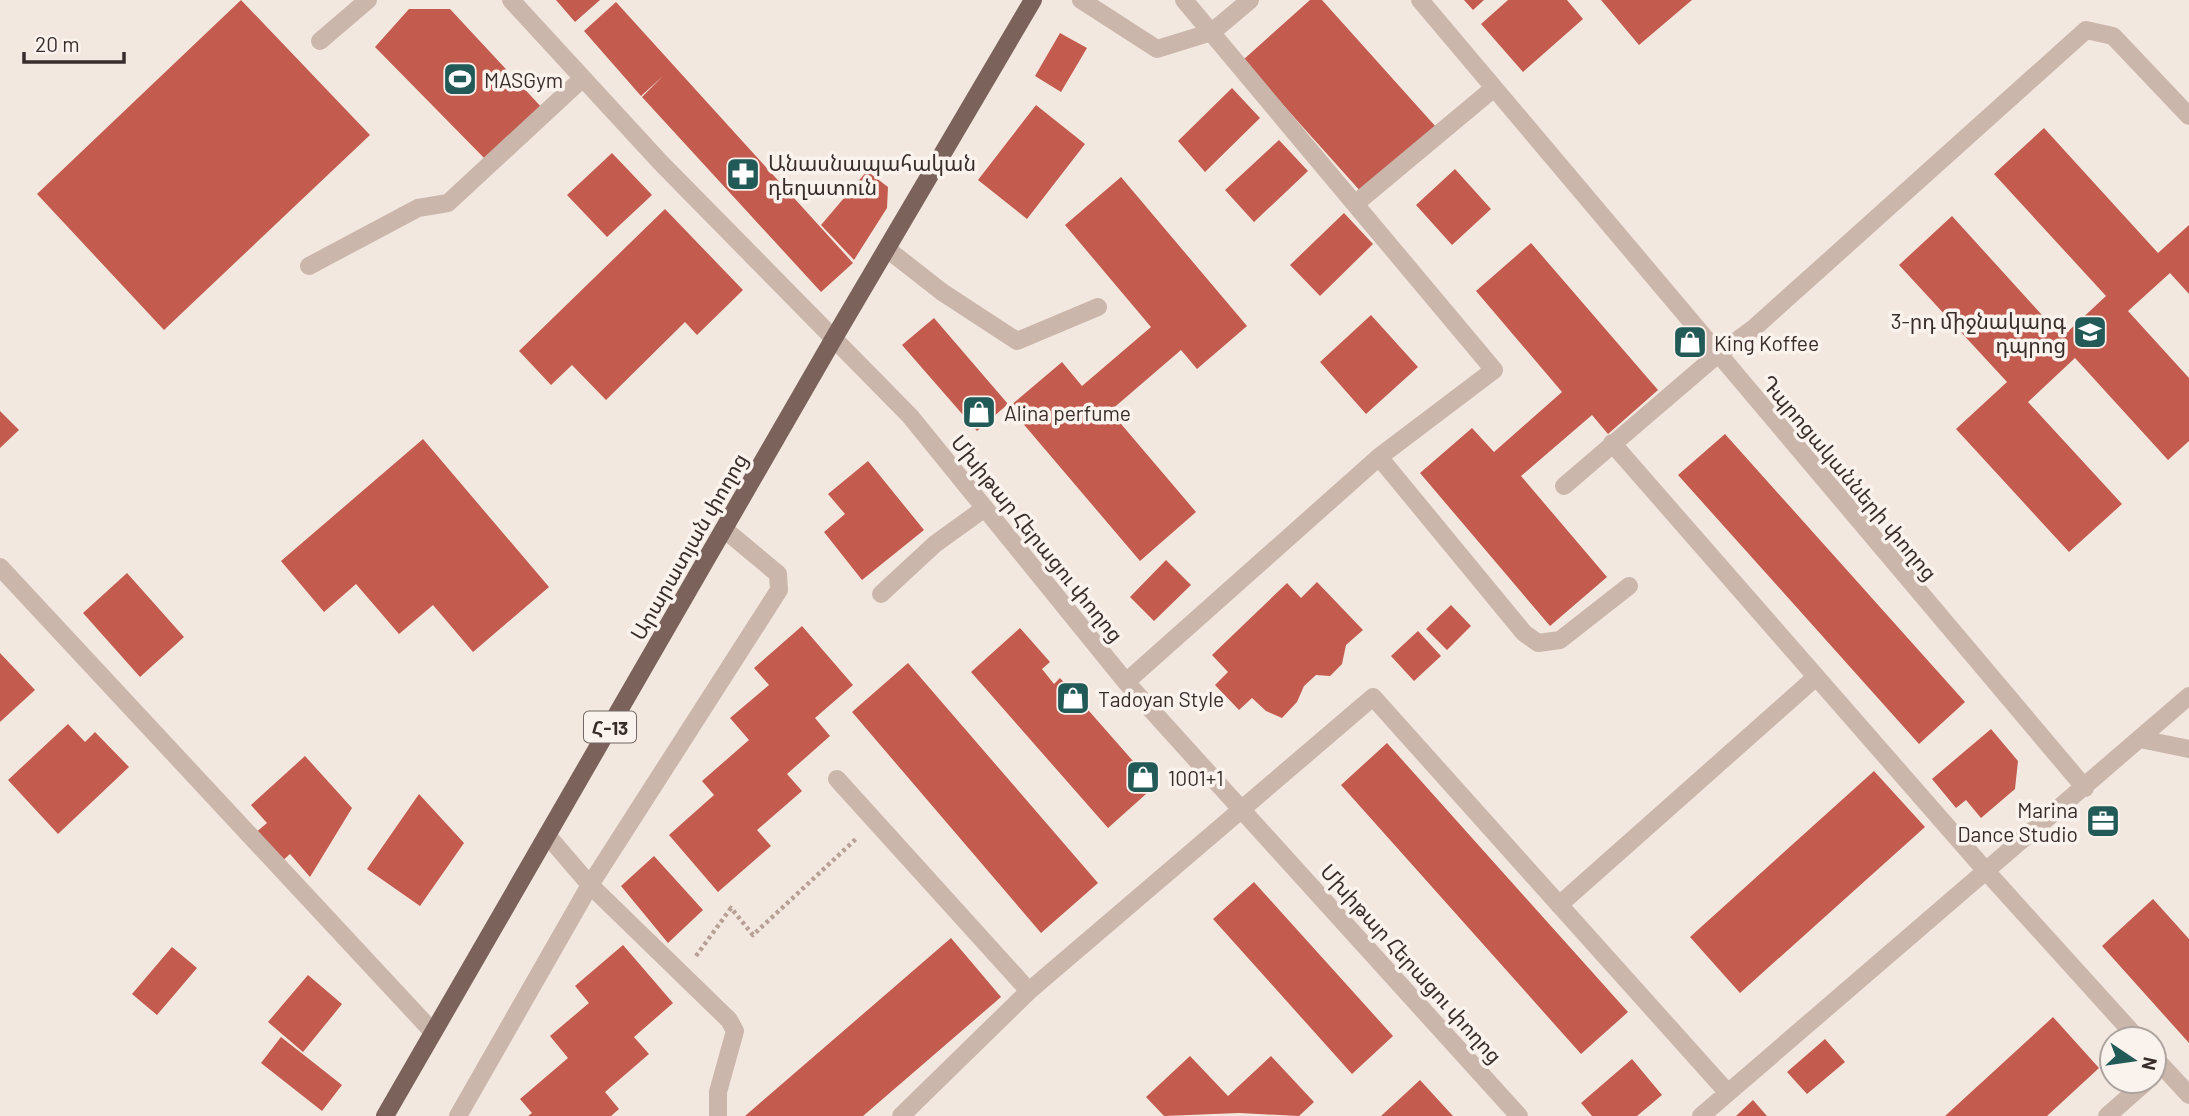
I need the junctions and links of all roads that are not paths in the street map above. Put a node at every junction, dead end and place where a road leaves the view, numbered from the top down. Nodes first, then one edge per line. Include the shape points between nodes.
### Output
1 (368, 0) edge
2 (511, 0) edge
3 (1033, 0) edge
4 (1081, 0) edge
5 (1184, 0) edge
6 (1250, 0) edge
7 (1420, 0) edge
8 (1212, 32) junction
9 (320, 41) dead end
10 (583, 78) junction
11 (1494, 88) junction
12 (2189, 116) edge
13 (1355, 204) junction
14 (887, 249) junction
15 (309, 266) dead end
16 (1098, 307) dead end
17 (834, 338) junction
18 (1717, 355) junction
19 (1612, 443) junction
20 (1379, 457) junction
21 (1564, 486) dead end
22 (985, 508) junction
23 (724, 529) junction
24 (0, 567) edge
25 (1629, 586) dead end
26 (881, 594) dead end
27 (1816, 677) junction
28 (1126, 682) junction
29 (2189, 696) edge
30 (2140, 739) junction
31 (2189, 749) edge
32 (837, 779) dead end
33 (2085, 789) junction
34 (1241, 807) junction
35 (547, 835) junction
36 (1986, 872) junction
37 (590, 885) junction
38 (1559, 905) junction
39 (1029, 991) junction
40 (2125, 1025) edge
41 (433, 1032) junction
42 (2168, 1076) edge
43 (1728, 1093) junction
44 (2189, 1094) edge
45 (2131, 1095) edge
46 (385, 1116) edge
47 (458, 1116) edge
48 (718, 1116) edge
49 (901, 1116) edge
50 (1519, 1116) edge
51 (1701, 1116) edge
52 (2107, 1116) edge

1 - 9 street
2 - 10 street, Մխիթար Հերացու փողոց
3 - 14 main road, Արարատյան փողոց / Հ-13
4 - 8 street via 1157,49
5 - 8 street
6 - 8 street
7 - 11 street, Դպրոցականների փողոց
8 - 13 street
10 - 15 street via 448,203 418,208
10 - 17 street, Մխիթար Հերացու փողոց
11 - 13 street
11 - 18 street, Դպրոցականների փողոց
12 - 18 street via 2113,36 2086,30 1754,328
13 - 20 street via 1493,370
14 - 16 street via 1017,341
14 - 17 main road, Արարատյան փողոց / Հ-13
17 - 22 street, Մխիթար Հերացու փողոց via 910,416
17 - 23 main road, Արարատյան փողոց / Հ-13
18 - 19 street
18 - 33 street, Դպրոցականների փողոց
19 - 21 street
19 - 27 street
20 - 25 street via 1524,633 1538,643 1560,640
20 - 28 street
22 - 26 street via 935,544
22 - 28 street, Մխիթար Հերացու փողոց
23 - 35 main road, Արարատյան փողոց / Հ-13
23 - 37 street via 779,574 779,590
24 - 41 street
27 - 36 street
27 - 38 street
28 - 34 street, Մխիթար Հերացու փողոց
29 - 30 street
30 - 31 street
30 - 33 street
32 - 39 street
33 - 36 street
34 - 38 street via 1373,696
34 - 39 street
34 - 50 street, Մխիթար Հերացու փողոց
35 - 37 street
35 - 41 main road, Արարատյան փողոց / Հ-13
36 - 40 street
36 - 43 street
37 - 47 street
37 - 48 street via 729,1020 735,1031 718,1092
38 - 43 street
39 - 49 street
41 - 46 main road, Արարատյան փողոց / Հ-13
42 - 44 street
43 - 51 street
45 - 52 street

